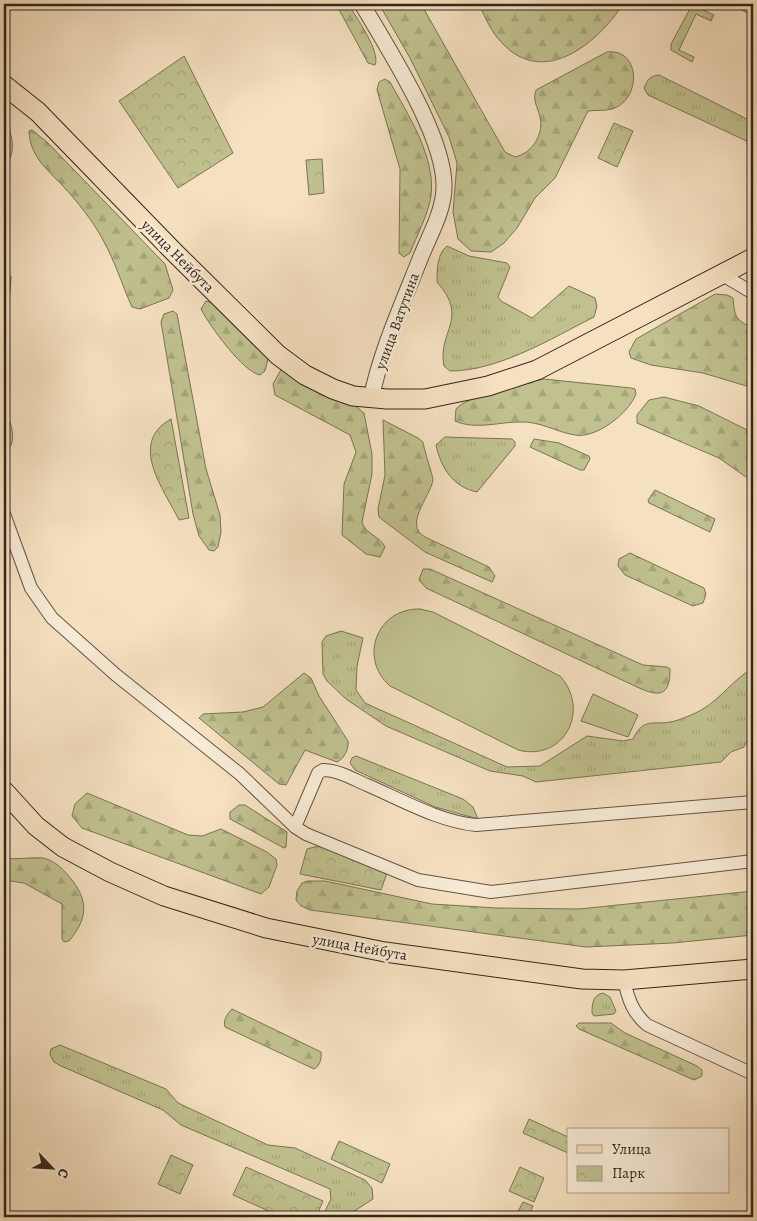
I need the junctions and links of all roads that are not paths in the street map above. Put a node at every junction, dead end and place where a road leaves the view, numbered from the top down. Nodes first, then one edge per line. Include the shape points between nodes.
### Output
1 (362, 4) edge
2 (4, 85) edge
3 (753, 258) edge
4 (721, 274) junction
5 (753, 293) edge
6 (371, 399) junction
7 (4, 514) edge
8 (4, 791) edge
9 (753, 802) edge
10 (295, 827) junction
11 (753, 862) edge
12 (753, 970) edge
13 (624, 980) junction
14 (753, 1074) edge

1 - 6 street, улица Ватутина via 436,142 444,185 439,212 390,331
2 - 6 main road, улица Нейбута via 38,112 278,355 305,375 333,389
3 - 4 main road
4 - 5 street
4 - 6 main road via 537,370 488,386 425,399
7 - 10 street via 31,588 52,618 116,675 240,774
8 - 13 main road, улица Нейбута via 36,826 63,847 164,896 224,916 304,937 385,952 547,975
9 - 10 street via 476,825 434,815 344,775 323,770 318,773
10 - 11 street via 418,880 491,892
12 - 13 main road, улица Нейбута
13 - 14 street via 635,1012 647,1026

